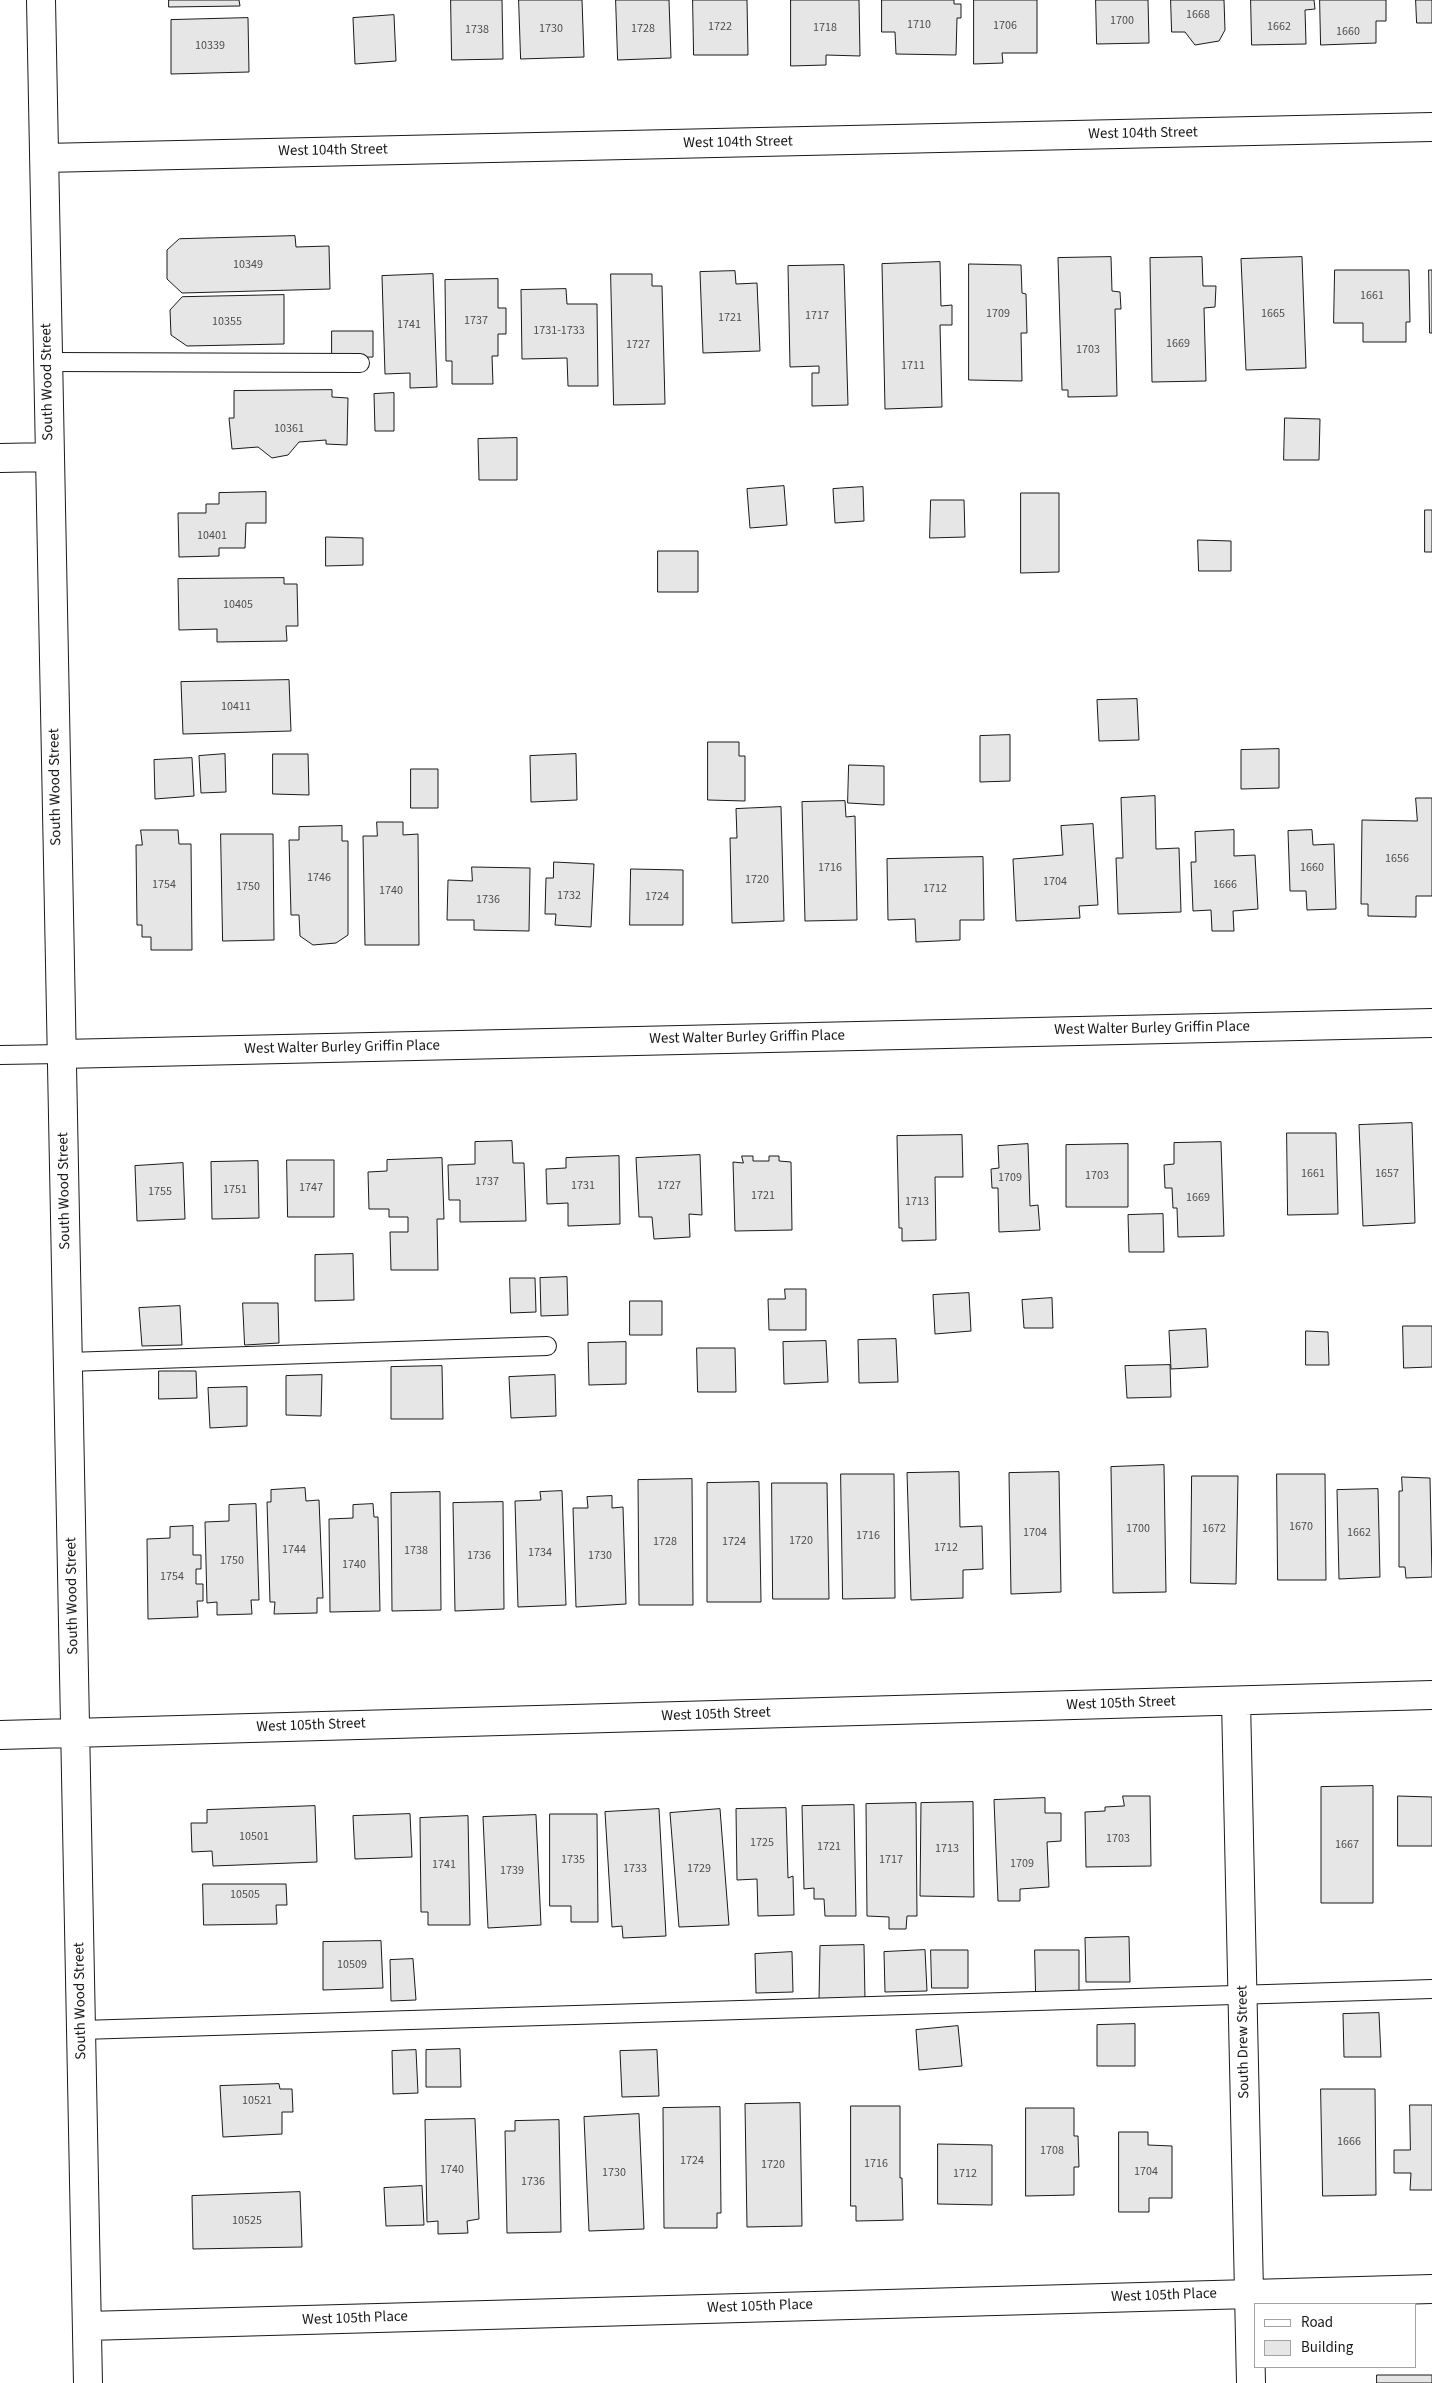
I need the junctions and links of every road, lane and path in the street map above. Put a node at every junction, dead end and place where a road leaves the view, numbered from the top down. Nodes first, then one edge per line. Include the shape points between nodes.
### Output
1 (41, 0) edge
2 (1432, 127) edge
3 (44, 158) junction
4 (48, 362) junction
5 (360, 363) dead end
6 (50, 456) junction
7 (0, 458) edge
8 (1432, 1023) edge
9 (62, 1054) junction
10 (0, 1055) edge
11 (547, 1346) dead end
12 (68, 1362) junction
13 (1432, 1695) edge
14 (1236, 1700) junction
15 (76, 1733) junction
16 (0, 1735) edge
17 (1432, 1989) edge
18 (1243, 1995) junction
19 (81, 2030) junction
20 (1432, 2289) edge
21 (1250, 2293) junction
22 (87, 2326) junction
23 (88, 2383) edge
24 (1251, 2383) edge

1 - 3 street, South Wood Street
2 - 3 street, West 104th Street
3 - 4 street, South Wood Street
4 - 5 lane
4 - 6 street, South Wood Street
6 - 7 street
6 - 9 street, South Wood Street
8 - 9 street, West Walter Burley Griffin Place
9 - 10 lane
9 - 12 street, South Wood Street
11 - 12 lane
12 - 15 street, South Wood Street
13 - 14 street, West 105th Street
14 - 15 street, West 105th Street
14 - 18 street, South Drew Street
15 - 16 street, West 105th Street
15 - 19 street, South Wood Street
17 - 18 lane
18 - 19 lane
18 - 21 street, South Drew Street
19 - 22 street, South Wood Street
20 - 21 street, West 105th Place
21 - 22 street, West 105th Place
21 - 24 street, South Drew Street
22 - 23 street, South Wood Street

